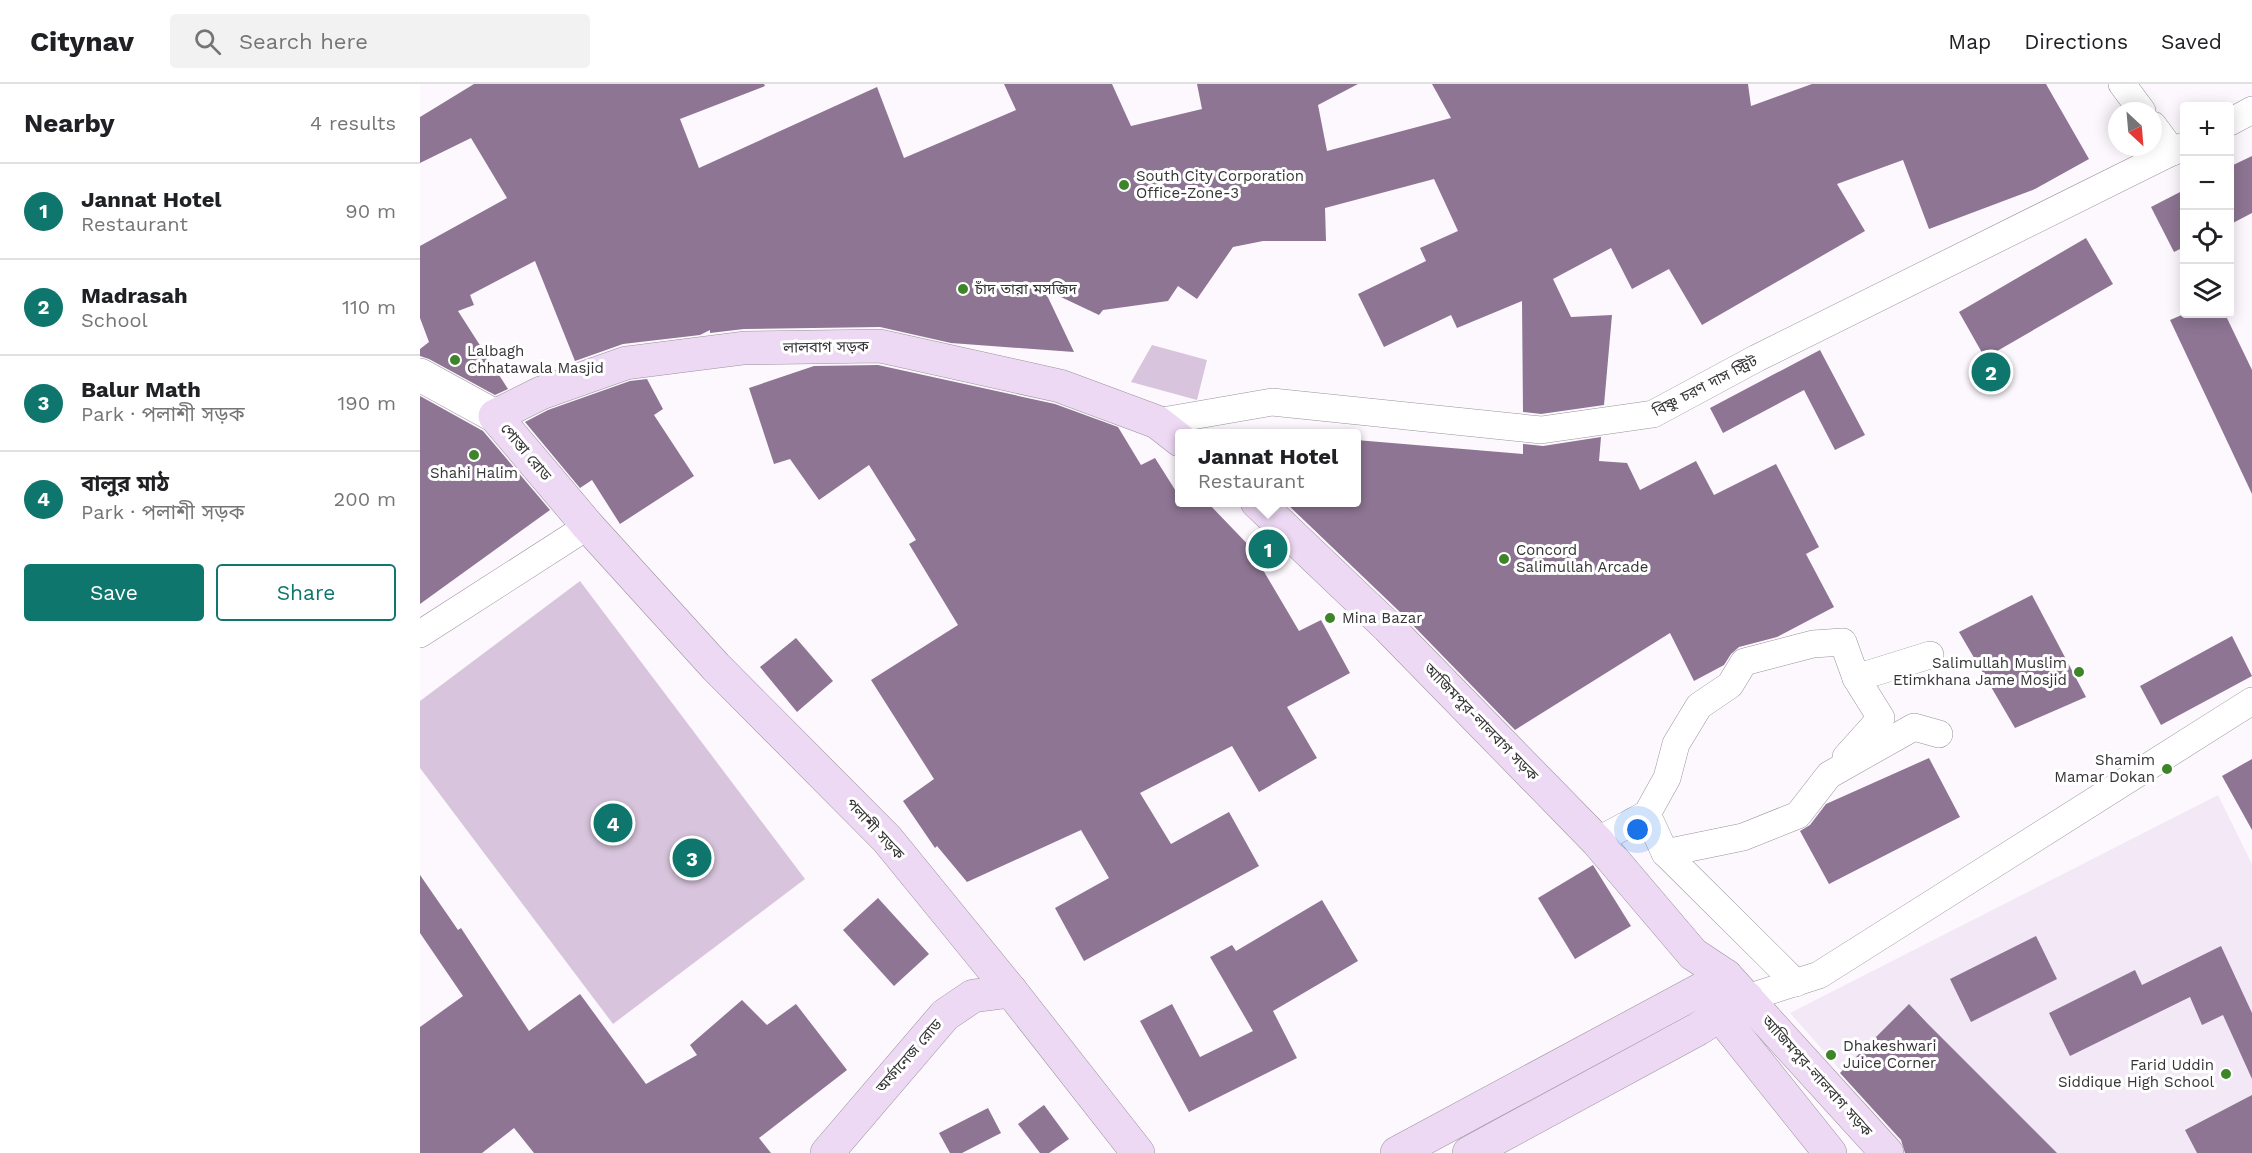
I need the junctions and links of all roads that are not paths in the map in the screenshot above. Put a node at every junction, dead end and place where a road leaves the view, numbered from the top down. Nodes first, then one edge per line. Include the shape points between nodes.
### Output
1 (2122, 84) edge
2 (2135, 102) edge
3 (2252, 110) edge
4 (2234, 119) edge
5 (2162, 133) edge
6 (2179, 149) edge
7 (420, 375) edge
8 (495, 416) junction
9 (1175, 429) edge
10 (1168, 431) edge
11 (1262, 507) edge
12 (588, 526) junction
13 (420, 634) edge
14 (1930, 655) dead end
15 (1856, 678) junction
16 (2252, 700) edge
17 (1939, 734) dead end
18 (1828, 775) junction
19 (1647, 813) junction
20 (1597, 841) junction
21 (1665, 854) junction
22 (1796, 983) junction
23 (1011, 991) junction
24 (1723, 995) junction
25 (827, 1153) edge
26 (1138, 1153) edge
27 (1397, 1153) edge
28 (1469, 1153) edge
29 (1830, 1153) edge
30 (1887, 1153) edge

1 - 2 street
3 - 4 street
5 - 6 street
6 - 9 street, বিষ্ণু চরণ দাস স্ট্রিট via 1757,358 1653,414 1541,430 1272,402
7 - 8 street, পোস্তা রোড
8 - 10 main road, লালবাগ সড়ক via 541,393 626,363 744,348 880,346 1060,386
8 - 12 main road, পোস্তা রোড
11 - 20 main road, আজিমপুর-লালবাগ সড়ক via 1388,627
12 - 13 street
12 - 23 main road, পলাশী সড়ক via 716,667 887,839
14 - 15 street
15 - 18 street via 1881,718
15 - 19 street via 1844,642 1813,644 1744,662 1730,685 1700,706 1676,744 1667,778
16 - 22 street via 1819,975
17 - 18 street via 1914,727
18 - 21 street via 1798,815 1743,837
19 - 20 street
19 - 21 street
20 - 24 main road, আজিমপুর-লালবাগ সড়ক
21 - 22 street
22 - 24 street
23 - 25 main road, অর্ফানেজ রোড via 973,996 945,1015
23 - 26 main road, পলাশী সড়ক
24 - 27 main road
24 - 28 main road
24 - 29 main road
24 - 30 main road, আজিমপুর-লালবাগ সড়ক

